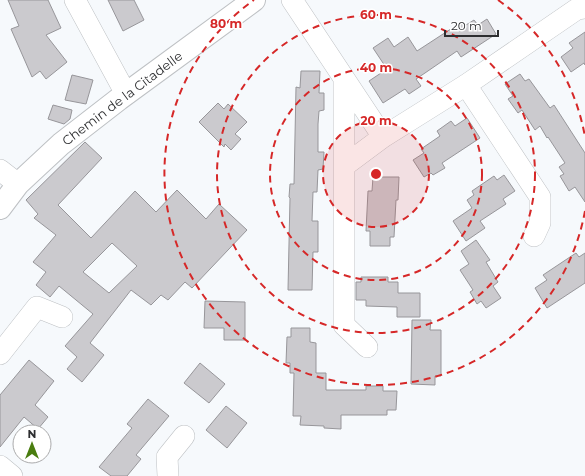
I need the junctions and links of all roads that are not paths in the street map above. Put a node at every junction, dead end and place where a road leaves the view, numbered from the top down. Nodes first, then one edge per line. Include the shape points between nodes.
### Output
1 (75, 0) edge
2 (254, 0) edge
3 (292, 0) edge
4 (585, 8) edge
5 (344, 79) junction
6 (466, 85) junction
7 (126, 94) junction
8 (383, 137) junction
9 (344, 166) junction
10 (0, 170) edge
11 (18, 184) junction
12 (0, 208) edge
13 (534, 236) dead end
14 (62, 317) dead end
15 (367, 347) dead end
16 (0, 354) edge
17 (184, 436) dead end
18 (0, 466) edge
19 (12, 476) edge
20 (168, 476) edge

1 - 7 street
2 - 7 street, Chemin de la Citadelle
3 - 5 street
4 - 6 street via 577,10
5 - 8 street
5 - 9 street
6 - 8 street
6 - 13 street via 540,197 540,223
7 - 11 street, Chemin de la Citadelle via 61,144
8 - 9 street
9 - 15 street via 344,325
10 - 11 street
11 - 12 street, Chemin de la Citadelle
14 - 16 street via 37,307
17 - 20 street via 167,457
18 - 19 street

